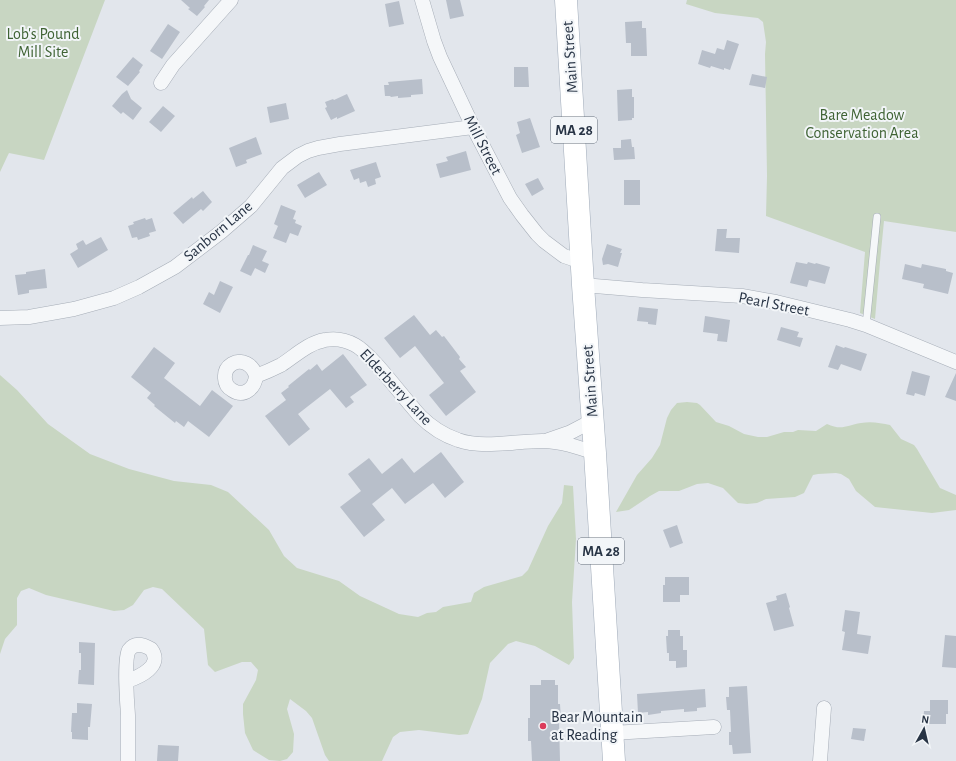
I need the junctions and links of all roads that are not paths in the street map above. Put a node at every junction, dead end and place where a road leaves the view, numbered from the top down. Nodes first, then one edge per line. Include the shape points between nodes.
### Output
1 (232, 0) edge
2 (422, 0) edge
3 (566, 0) edge
4 (161, 83) dead end
5 (473, 127) junction
6 (877, 218) dead end
7 (582, 261) junction
8 (583, 285) junction
9 (0, 318) edge
10 (866, 325) junction
11 (956, 362) edge
12 (256, 376) dead end
13 (592, 421) junction
14 (543, 441) junction
15 (595, 453) junction
16 (127, 681) dead end
17 (824, 708) dead end
18 (714, 727) dead end
19 (612, 733) junction
20 (128, 761) edge
21 (614, 761) edge
22 (820, 761) edge

1 - 4 street
2 - 5 street, Mill Street via 436,49
3 - 7 main road, Main Street / MA 28
5 - 7 street, Mill Street via 510,198 537,234 560,254
5 - 9 street, Sanborn Lane via 340,144 308,151 282,168 251,206 221,232 175,267 139,287 114,298 74,309 28,317
6 - 10 lane
7 - 8 main road, Main Street / MA 28
8 - 10 street, Pearl Street via 742,296
8 - 13 main road, Main Street / MA 28
10 - 11 street, Pearl Street
12 - 14 street, Elderberry Lane via 322,341 343,340 362,350 420,416 447,436 461,442 477,444
13 - 14 street, Elderberry Lane via 571,432
13 - 15 main road, Main Street / MA 28
14 - 15 street, Elderberry Lane via 572,445
15 - 19 main road, Main Street / MA 28
16 - 20 street
17 - 22 street
18 - 19 street
19 - 21 main road, Main Street / MA 28

